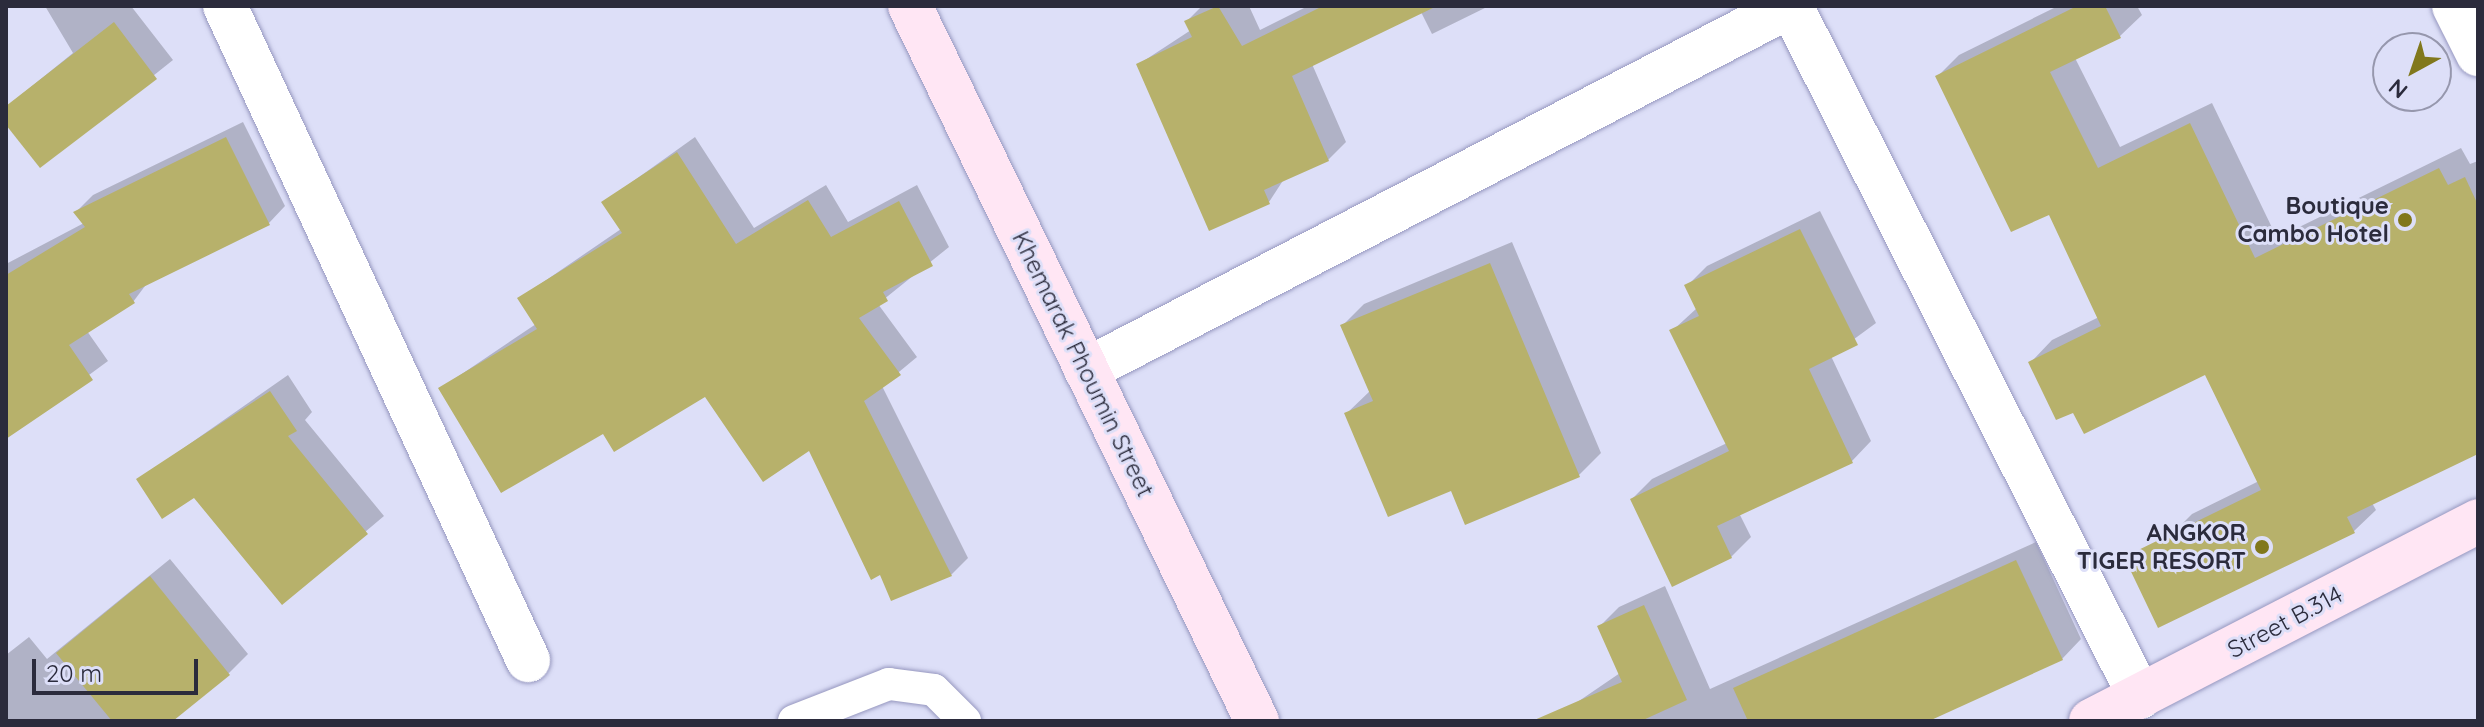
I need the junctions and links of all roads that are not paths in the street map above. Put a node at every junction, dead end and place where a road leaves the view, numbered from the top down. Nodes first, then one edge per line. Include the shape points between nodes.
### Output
1 (225, 6) edge
2 (910, 6) edge
3 (1791, 6) edge
4 (2454, 6) edge
5 (2478, 54) edge
6 (1086, 370) junction
7 (2478, 521) edge
8 (528, 660) dead end
9 (2140, 697) junction
10 (794, 721) edge
11 (965, 721) edge
12 (1257, 721) edge
13 (2091, 721) edge

1 - 8 street
2 - 6 street, Khemarak Phoumin Street
3 - 6 street
3 - 9 street
4 - 5 street
6 - 12 street, Khemarak Phoumin Street
7 - 9 street, Street B.314
9 - 13 street, Street B.314
10 - 11 lane via 889,684 934,690

